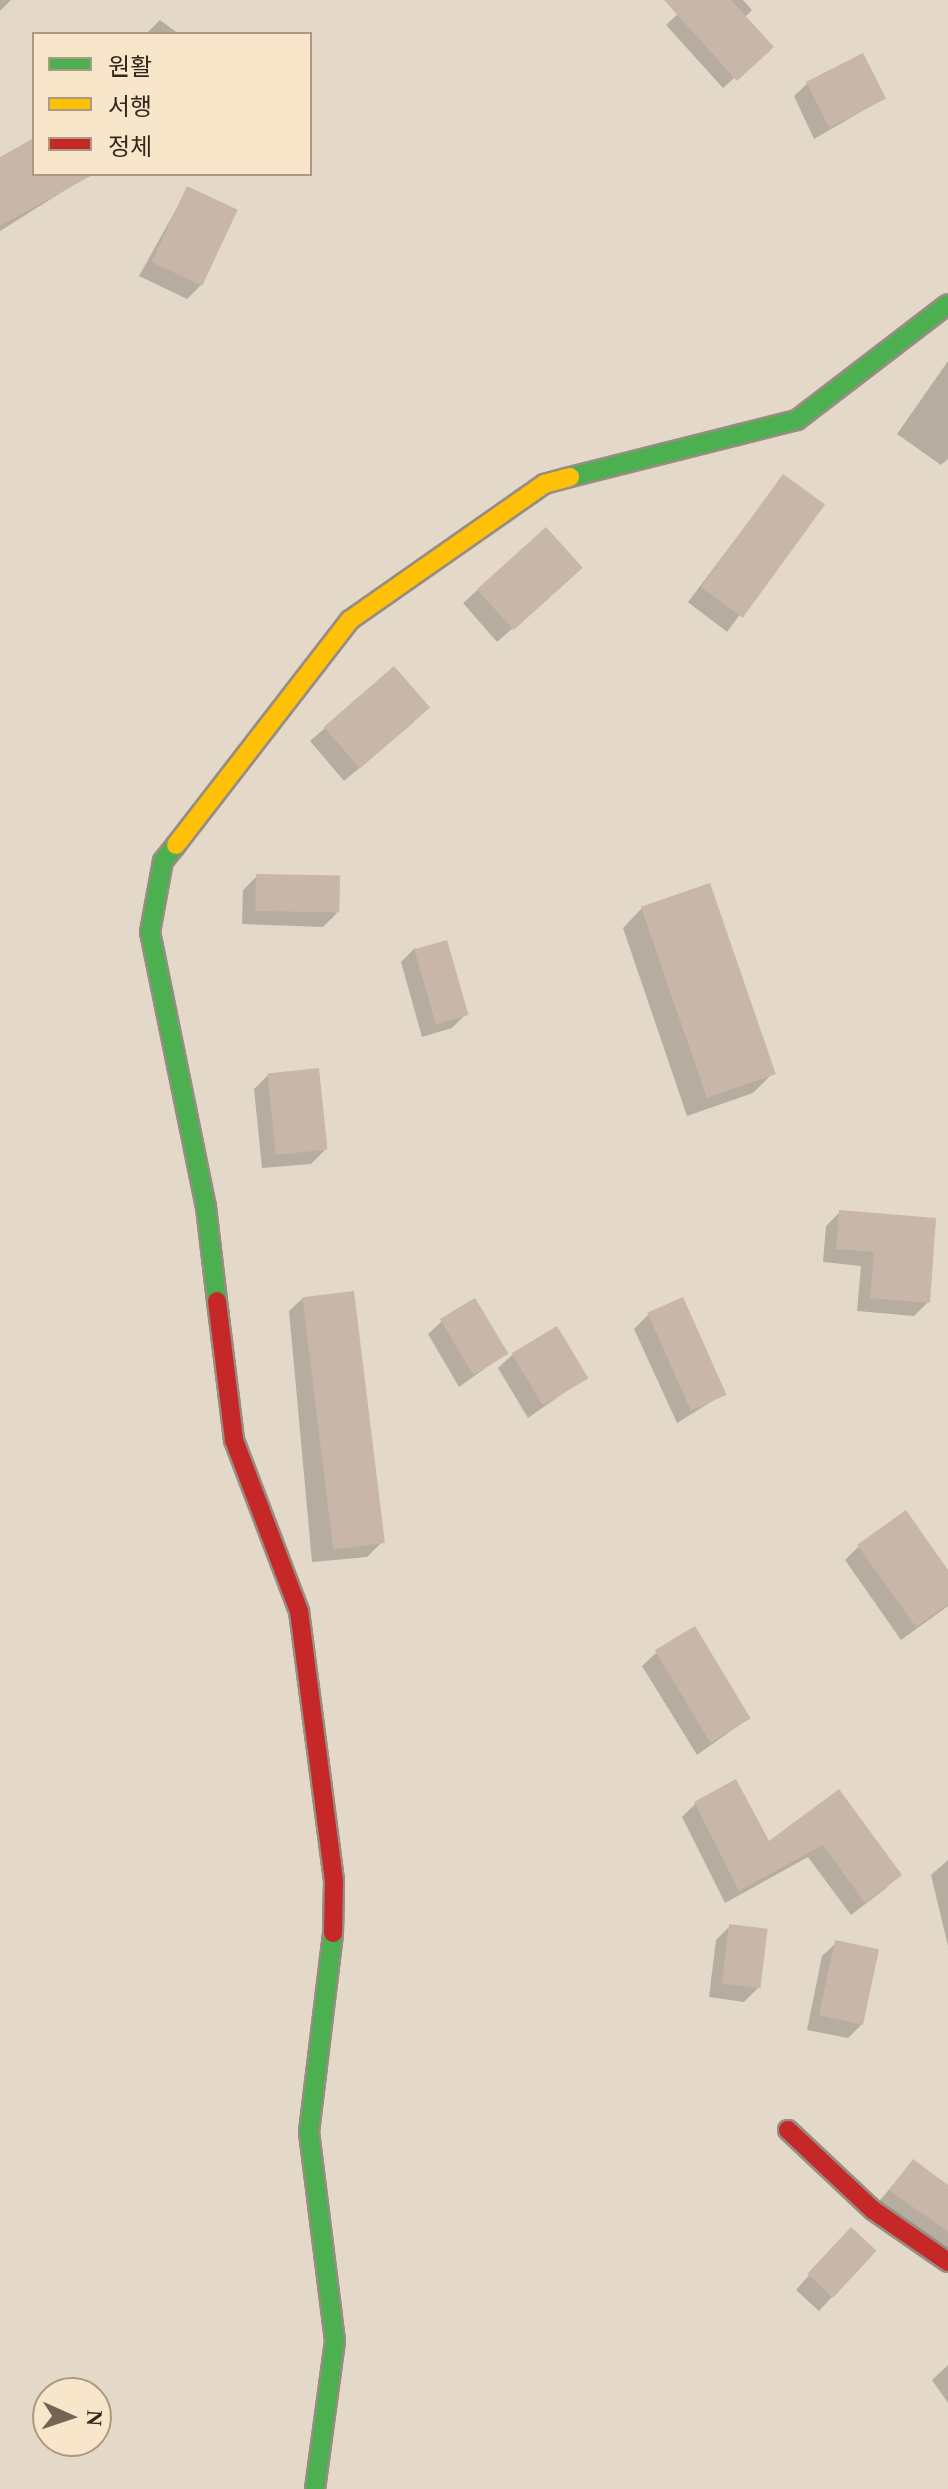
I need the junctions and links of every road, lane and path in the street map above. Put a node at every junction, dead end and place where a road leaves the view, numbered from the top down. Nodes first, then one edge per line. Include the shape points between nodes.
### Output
1 (948, 304) edge
2 (788, 2130) dead end
3 (948, 2262) edge
4 (315, 2489) edge

1 - 4 street via 797,420 544,484 350,620 163,861 150,932 206,1207 234,1440 299,1611 334,1882 333,1957 309,2132 335,2341
2 - 3 street via 873,2210

